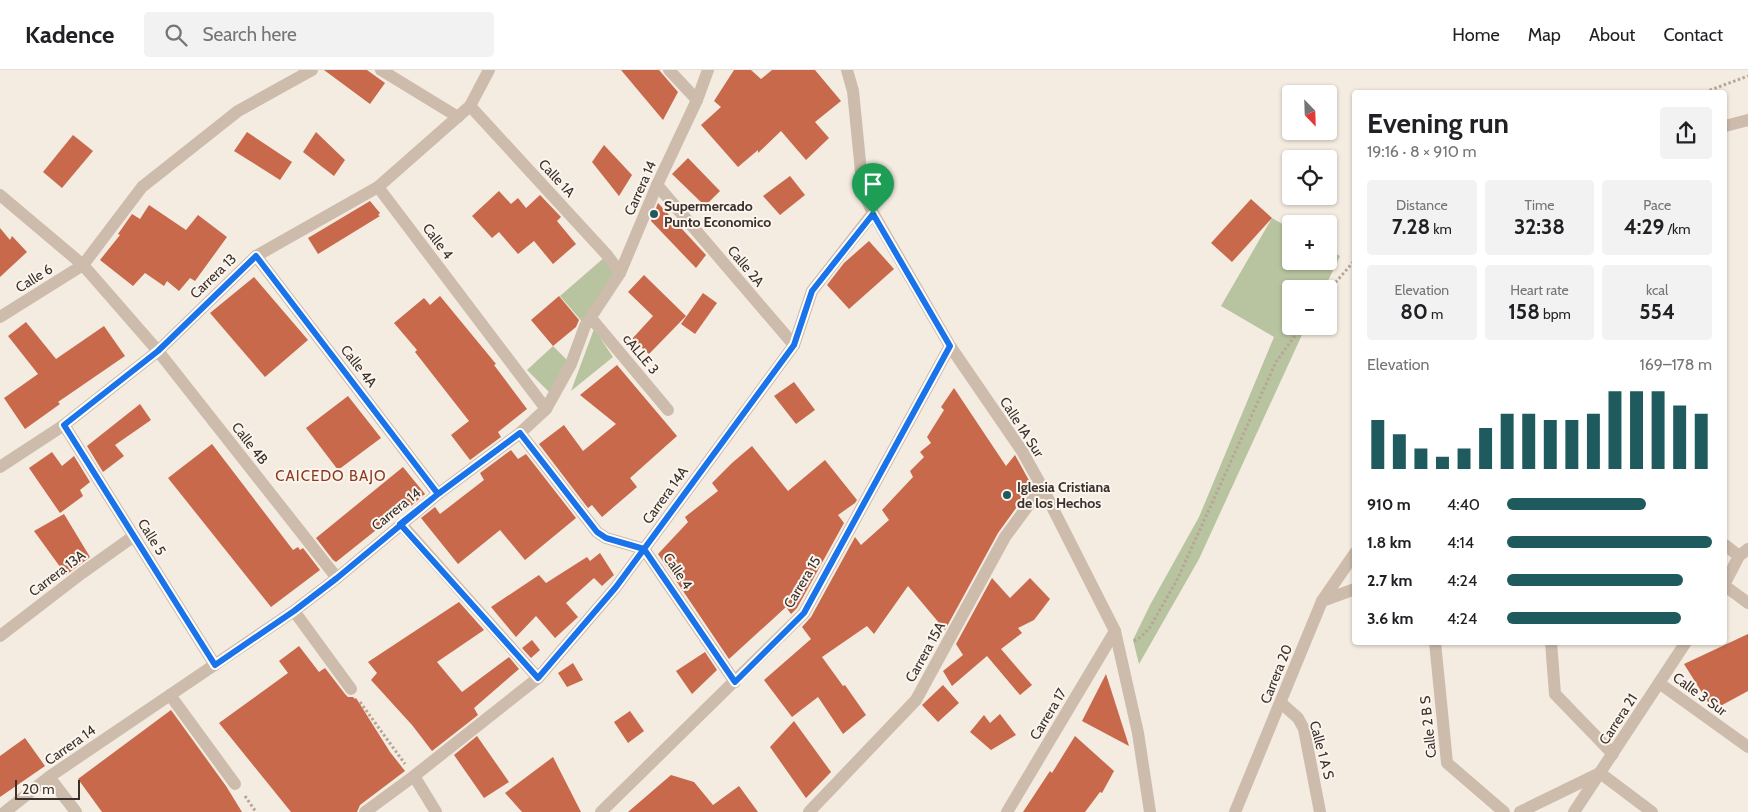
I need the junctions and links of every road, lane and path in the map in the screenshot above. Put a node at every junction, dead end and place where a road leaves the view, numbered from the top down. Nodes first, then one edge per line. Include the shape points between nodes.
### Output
1 (312, 70) edge
2 (380, 70) edge
3 (490, 70) edge
4 (669, 70) edge
5 (708, 70) edge
6 (848, 70) edge
7 (1748, 76) edge
8 (1710, 90) edge
9 (697, 100) junction
10 (470, 106) junction
11 (458, 117) junction
12 (1748, 120) edge
13 (1727, 125) edge
14 (657, 184) junction
15 (378, 187) junction
16 (0, 195) edge
17 (873, 214) junction
18 (256, 256) junction
19 (1352, 263) edge
20 (83, 265) junction
21 (620, 273) junction
22 (1337, 281) edge
23 (0, 317) edge
24 (591, 318) junction
25 (1296, 335) edge
26 (794, 345) junction
27 (950, 346) junction
28 (158, 351) junction
29 (546, 409) junction
30 (668, 410) dead end
31 (64, 425) junction
32 (520, 433) junction
33 (0, 468) edge
34 (1042, 486) junction
35 (438, 494) junction
36 (400, 524) junction
37 (134, 536) junction
38 (1727, 546) edge
39 (644, 549) junction
40 (1743, 552) edge
41 (1352, 557) edge
42 (337, 578) junction
43 (1727, 581) edge
44 (1727, 586) edge
45 (1352, 590) edge
46 (1322, 601) junction
47 (1748, 602) edge
48 (294, 611) junction
49 (1115, 631) junction
50 (0, 636) edge
51 (1435, 645) edge
52 (1551, 645) edge
53 (1684, 645) edge
54 (1119, 648) junction
55 (215, 665) junction
56 (538, 678) junction
57 (735, 682) junction
58 (1659, 683) junction
59 (351, 689) joint
60 (170, 695) junction
61 (1281, 703) junction
62 (1748, 747) edge
63 (1613, 754) junction
64 (1600, 773) junction
65 (414, 776) junction
66 (49, 778) junction
67 (235, 784) dead end
68 (1014, 800) junction
69 (6, 812) edge
70 (76, 812) edge
71 (365, 812) edge
72 (436, 812) edge
73 (601, 812) edge
74 (809, 812) edge
75 (1003, 812) edge
76 (1007, 812) edge
77 (1150, 812) edge
78 (1235, 812) edge
79 (1320, 812) edge
80 (1504, 812) edge
81 (1520, 812) edge
82 (1574, 812) edge
83 (1652, 812) edge

1 - 20 street via 238,111 142,187
2 - 11 street
3 - 10 street, Carrera 13
4 - 9 street
5 - 9 street, Carrera 14
6 - 17 street, Calle 1A Sur via 863,192
7 - 8 path
9 - 14 street, Carrera 14
10 - 11 street, Carrera 13
10 - 21 street, Calle 1A via 608,255
11 - 15 street, Carrera 13
12 - 13 street
14 - 21 street, Carrera 14
14 - 26 street, Calle 2A
15 - 18 street, Carrera 13
15 - 29 street, Calle 4
16 - 20 street, Calle 4B
17 - 26 street, Carrera 14A via 812,291
17 - 27 street, Calle 1A Sur
18 - 28 street, Carrera 13
18 - 35 street, Calle 4A
19 - 22 path
20 - 23 street, Calle 6
20 - 28 street, Calle 4B
21 - 24 street, Carrera 14
24 - 29 street, Carrera 14
24 - 30 street, cALLE 3
25 - 54 path via 1276,362 1178,580 1150,627 1141,637
26 - 39 street, Carrera 14A
27 - 34 street, Calle 1A Sur via 1022,451
27 - 57 street, Carrera 15 via 804,613
28 - 31 street, Carrera 13
28 - 42 street, Calle 4B
29 - 32 street, Carrera 14
31 - 33 street, Carrera 13
31 - 37 street, Calle 5
32 - 35 street, Carrera 14
32 - 39 street, Calle 4 via 597,532 606,538
34 - 49 street, Calle 1A Sur
34 - 74 street, Carrera 15A via 1005,537 916,700
35 - 36 street, Carrera 14
36 - 42 street, Carrera 14
36 - 56 street
37 - 50 street, Carrera 13A
37 - 55 street, Calle 5
38 - 40 street
39 - 56 street, Carrera 14A
39 - 57 street, Calle 4
40 - 43 street
41 - 46 street, Carrera 20
42 - 48 street, Carrera 14
44 - 47 street
45 - 46 street
46 - 61 street, Carrera 20
48 - 55 street, Carrera 14
48 - 59 street
49 - 54 street, Calle 1A Sur
49 - 68 street, Carrera 17
51 - 80 street, Calle 2 B S via 1447,763
52 - 63 street via 1555,694
53 - 58 street, Carrera 21
54 - 77 street, Calle 1A Sur via 1138,733
55 - 60 street, Carrera 14
56 - 65 street, Carrera 14A
57 - 73 street, Carrera 15
58 - 62 street, Calle 3 Sur
58 - 63 street, Carrera 21
59 - 65 path
60 - 66 street, Carrera 14
60 - 67 street
61 - 78 street, Carrera 20
61 - 79 street, Calle 1 A S via 1298,718 1304,730
63 - 64 street, Carrera 21
64 - 81 street
64 - 82 street, Carrera 21
64 - 83 street
65 - 71 street, Carrera 14A
65 - 72 street
66 - 69 street, Carrera 14
66 - 70 street
68 - 75 street
68 - 76 street, Carrera 17

